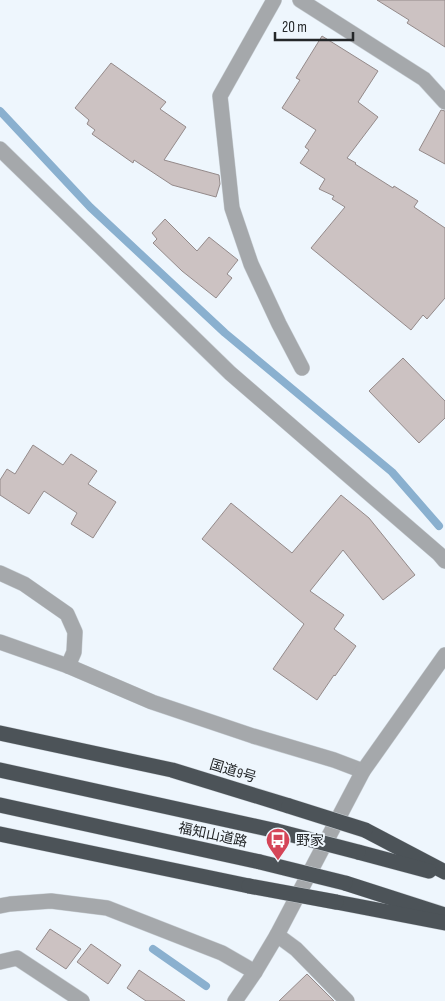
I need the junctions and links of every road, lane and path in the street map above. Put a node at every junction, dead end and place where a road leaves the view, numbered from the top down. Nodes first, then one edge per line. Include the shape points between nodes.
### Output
1 (274, 0) edge
2 (300, 0) edge
3 (445, 102) edge
4 (0, 149) edge
5 (302, 368) dead end
6 (445, 561) edge
7 (0, 573) edge
8 (0, 642) edge
9 (445, 655) edge
10 (68, 666) junction
11 (0, 733) edge
12 (0, 770) edge
13 (363, 771) junction
14 (0, 805) edge
15 (0, 834) edge
16 (445, 874) edge
17 (0, 906) edge
18 (445, 915) edge
19 (445, 923) edge
20 (277, 935) junction
21 (0, 962) edge
22 (255, 972) junction
23 (82, 1001) edge
24 (236, 1001) edge
25 (347, 1001) edge

1 - 5 street via 220,96 232,208 251,264
2 - 3 street via 424,79
4 - 6 street via 230,372
7 - 10 street via 24,584 67,614 75,632 74,652
8 - 10 street
9 - 13 street
10 - 13 street via 152,702
11 - 16 highway, 国道9号, bridge via 172,770 365,830
12 - 16 highway, 福知山道路, bridge via 277,831
13 - 20 street
14 - 18 highway, 福知山道路, bridge via 345,883
15 - 19 highway, bridge
17 - 22 street via 51,901 107,908 222,953
20 - 22 street
20 - 25 street
21 - 23 street via 17,958
22 - 24 street

